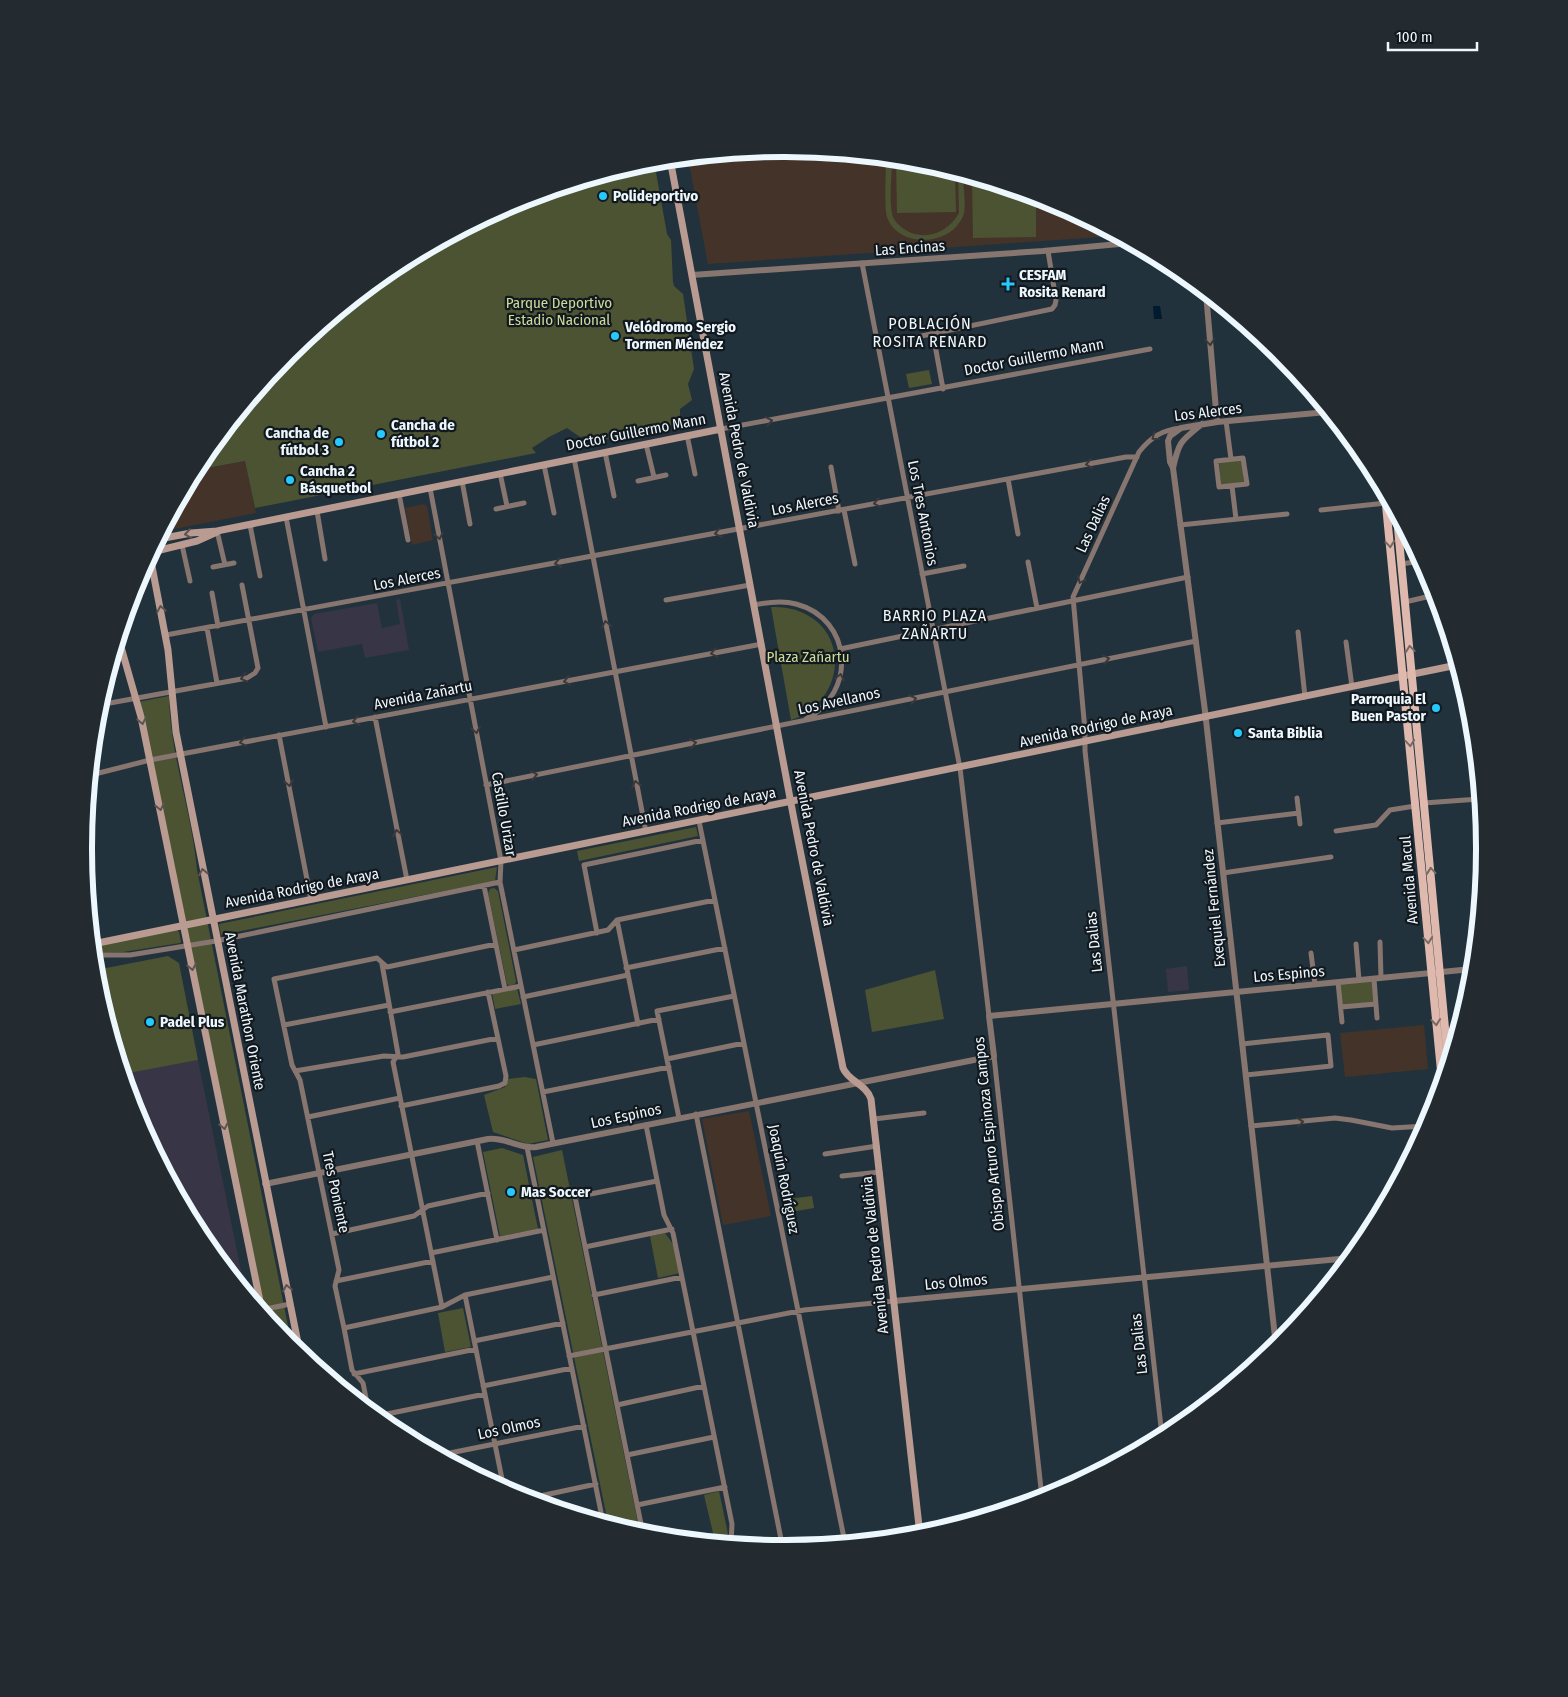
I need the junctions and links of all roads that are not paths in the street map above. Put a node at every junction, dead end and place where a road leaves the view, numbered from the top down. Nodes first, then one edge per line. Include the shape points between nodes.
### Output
1 (671, 167) edge
2 (1119, 244) edge
3 (1048, 251) junction
4 (862, 263) junction
5 (692, 275) junction
6 (1207, 301) edge
7 (933, 334) junction
8 (878, 345) junction
9 (1150, 349) dead end
10 (943, 388) junction
11 (888, 399) junction
12 (1320, 413) edge
13 (1226, 421) junction
14 (1217, 422) junction
15 (1202, 424) junction
16 (1182, 427) junction
17 (721, 429) junction
18 (687, 435) junction
19 (646, 444) junction
20 (1179, 445) junction
21 (605, 452) junction
22 (1137, 457) junction
23 (574, 458) junction
24 (1231, 459) junction
25 (544, 464) junction
26 (831, 467) dead end
27 (1174, 468) junction
28 (500, 474) junction
29 (695, 474) dead end
30 (666, 475) dead end
31 (654, 477) junction
32 (1008, 479) junction
33 (462, 481) junction
34 (638, 481) dead end
35 (1232, 486) junction
36 (430, 488) junction
37 (399, 494) junction
38 (614, 496) dead end
39 (907, 498) junction
40 (1381, 500) edge
41 (524, 503) dead end
42 (507, 506) junction
43 (496, 508) dead end
44 (841, 510) junction
45 (1321, 510) dead end
46 (316, 511) junction
47 (1387, 511) edge
48 (554, 513) dead end
49 (1287, 514) dead end
50 (286, 517) junction
51 (1236, 519) junction
52 (470, 524) dead end
53 (250, 525) junction
54 (1180, 525) junction
55 (740, 529) junction
56 (217, 531) junction
57 (1018, 534) dead end
58 (1400, 535) edge
59 (167, 538) edge
60 (408, 540) dead end
61 (182, 545) junction
62 (161, 550) edge
63 (593, 556) junction
64 (325, 559) dead end
65 (1028, 562) dead end
66 (1413, 562) edge
67 (234, 563) dead end
68 (225, 564) junction
69 (855, 564) dead end
70 (1401, 564) junction
71 (964, 566) dead end
72 (213, 567) dead end
73 (152, 568) edge
74 (922, 574) junction
75 (260, 576) dead end
76 (1188, 577) junction
77 (190, 581) dead end
78 (448, 584) junction
79 (750, 585) junction
80 (242, 586) dead end
81 (212, 593) dead end
82 (1428, 596) edge
83 (666, 600) dead end
84 (1072, 601) junction
85 (1405, 602) junction
86 (754, 605) junction
87 (1037, 608) junction
88 (304, 610) junction
89 (249, 621) junction
90 (218, 626) junction
91 (207, 628) junction
92 (933, 629) junction
93 (1298, 632) dead end
94 (166, 635) junction
95 (1196, 641) junction
96 (1346, 642) dead end
97 (762, 644) junction
98 (840, 648) junction
99 (122, 650) edge
100 (1079, 665) junction
101 (1451, 667) edge
102 (615, 672) junction
103 (1412, 675) junction
104 (1403, 677) junction
105 (217, 683) junction
106 (1352, 687) junction
107 (172, 692) junction
108 (945, 692) junction
109 (1305, 697) junction
110 (136, 698) junction
111 (470, 699) junction
112 (109, 702) edge
113 (375, 717) junction
114 (1205, 717) junction
115 (796, 722) junction
116 (326, 726) junction
117 (777, 726) junction
118 (280, 735) junction
119 (1085, 742) junction
120 (180, 754) junction
121 (631, 756) junction
122 (150, 760) junction
123 (960, 768) junction
124 (97, 774) edge
125 (486, 785) junction
126 (1297, 798) dead end
127 (1474, 799) edge
128 (791, 802) junction
129 (1424, 802) junction
130 (1416, 806) junction
131 (1299, 812) junction
132 (699, 821) junction
133 (1217, 823) junction
134 (1300, 824) dead end
135 (1336, 831) dead end
136 (646, 832) junction
137 (703, 840) junction
138 (1331, 857) dead end
139 (500, 861) junction
140 (1223, 873) junction
141 (406, 880) junction
142 (500, 882) junction
143 (484, 886) junction
144 (311, 900) junction
145 (715, 900) junction
146 (212, 920) junction
147 (617, 920) junction
148 (184, 926) junction
149 (597, 933) junction
150 (216, 941) junction
151 (1380, 942) dead end
152 (99, 943) edge
153 (496, 944) junction
154 (1356, 944) dead end
155 (188, 946) junction
156 (725, 948) junction
157 (514, 950) junction
158 (1311, 953) dead end
159 (101, 956) edge
160 (382, 964) junction
161 (626, 968) junction
162 (1464, 970) edge
163 (1440, 972) junction
164 (1431, 973) junction
165 (628, 975) junction
166 (1381, 978) junction
167 (1374, 979) junction
168 (1359, 980) junction
169 (1338, 982) junction
170 (1315, 984) junction
171 (521, 986) junction
172 (505, 989) junction
173 (1236, 991) junction
174 (488, 992) junction
175 (734, 996) junction
176 (523, 997) junction
177 (389, 1004) junction
178 (1114, 1004) junction
179 (1376, 1004) junction
180 (1341, 1007) junction
181 (390, 1012) junction
182 (989, 1016) junction
183 (1377, 1018) dead end
184 (659, 1019) junction
185 (1342, 1022) dead end
186 (638, 1024) junction
187 (284, 1025) junction
188 (498, 1038) junction
189 (744, 1043) junction
190 (1242, 1044) junction
191 (533, 1045) junction
192 (1447, 1045) edge
193 (994, 1056) junction
194 (395, 1057) junction
195 (667, 1059) junction
196 (1440, 1066) edge
197 (669, 1067) junction
198 (295, 1072) junction
199 (1246, 1075) junction
200 (858, 1082) junction
201 (543, 1092) junction
202 (400, 1098) junction
203 (755, 1102) junction
204 (401, 1106) junction
205 (924, 1113) dead end
206 (696, 1114) junction
207 (308, 1117) junction
208 (679, 1118) junction
209 (874, 1119) junction
210 (646, 1124) junction
211 (1251, 1126) junction
212 (1417, 1127) edge
213 (477, 1141) junction
214 (553, 1144) junction
215 (877, 1146) junction
216 (527, 1147) junction
217 (825, 1154) dead end
218 (411, 1155) junction
219 (880, 1172) junction
220 (319, 1174) junction
221 (842, 1176) dead end
222 (657, 1181) junction
223 (265, 1184) junction
224 (488, 1193) junction
225 (423, 1210) junction
226 (672, 1229) junction
227 (544, 1230) junction
228 (332, 1234) junction
229 (497, 1240) junction
230 (585, 1247) junction
231 (431, 1253) junction
232 (1340, 1259) edge
233 (433, 1261) junction
234 (1267, 1266) junction
235 (553, 1277) junction
236 (682, 1277) junction
237 (1144, 1277) junction
238 (336, 1281) junction
239 (1019, 1289) junction
240 (465, 1295) junction
241 (594, 1295) junction
242 (260, 1299) edge
243 (894, 1301) junction
244 (290, 1304) junction
245 (442, 1307) junction
246 (268, 1309) edge
247 (798, 1311) junction
248 (737, 1322) junction
249 (563, 1323) junction
250 (344, 1328) junction
251 (693, 1331) junction
252 (1275, 1335) edge
253 (297, 1339) edge
254 (474, 1341) junction
255 (476, 1349) junction
256 (605, 1349) junction
257 (569, 1356) junction
258 (572, 1368) junction
259 (354, 1374) junction
260 (483, 1386) junction
261 (704, 1386) junction
262 (485, 1394) junction
263 (366, 1399) edge
264 (617, 1405) junction
265 (387, 1414) edge
266 (584, 1426) junction
267 (1161, 1427) edge
268 (714, 1437) junction
269 (495, 1444) junction
270 (449, 1453) edge
271 (627, 1455) junction
272 (502, 1480) edge
273 (596, 1484) junction
274 (724, 1487) junction
275 (1041, 1490) edge
276 (541, 1495) edge
277 (637, 1505) junction
278 (602, 1515) edge
279 (641, 1525) edge
280 (919, 1527) edge
281 (845, 1537) edge
282 (731, 1538) edge
283 (781, 1540) edge

1 - 5 main road, Avenida Pedro de Valdivia
2 - 3 street, Las Encinas
3 - 4 street, Las Encinas
3 - 7 street via 1056,300 1050,310
4 - 5 street, Las Encinas
4 - 8 street, Los Tres Antonios
5 - 17 main road, Avenida Pedro de Valdivia
6 -> 14 street
7 - 8 street
7 - 10 street
8 - 11 street, Los Tres Antonios
9 - 10 street, Doctor Guillermo Mann
10 - 11 street, Doctor Guillermo Mann
17 -> 11 street, Doctor Guillermo Mann
11 - 39 street, Los Tres Antonios
12 - 13 street, Los Alerces
13 - 14 street, Los Alerces
13 - 24 street
14 - 15 street, Los Alerces
15 - 16 street, Los Alerces
15 - 20 street
16 - 20 street, Exequiel Fernández via 1185,432
16 -> 22 street, Los Alerces via 1166,429 1158,434
16 - 27 street, Exequiel Fernández via 1168,439 1170,462
17 - 18 main road, Doctor Guillermo Mann
17 - 55 main road, Avenida Pedro de Valdivia
18 - 19 main road, Doctor Guillermo Mann
18 - 29 street
19 - 21 main road, Doctor Guillermo Mann
19 - 31 street
20 - 27 street, Exequiel Fernández
21 - 23 main road, Doctor Guillermo Mann
21 - 38 street
22 -> 32 street, Los Alerces
22 -> 84 street, Las Dalias
23 - 25 main road, Doctor Guillermo Mann
23 - 63 street
24 - 35 street via 1244,458 1246,484
24 - 35 street via 1216,461 1219,487
25 - 28 main road, Doctor Guillermo Mann
25 - 48 street
26 - 44 street
27 - 54 street, Exequiel Fernández
28 - 33 main road, Doctor Guillermo Mann
28 - 42 street
30 - 31 street
31 - 34 street
32 - 39 street, Los Alerces
32 - 57 street
33 - 36 main road, Doctor Guillermo Mann
33 - 52 street
35 - 51 street
36 - 37 main road, Doctor Guillermo Mann
36 -> 78 street, Castillo Urizar
37 - 46 main road, Doctor Guillermo Mann
37 - 60 street
39 -> 44 street, Los Alerces
39 - 74 street, Los Tres Antonios
40 - 45 street
41 - 42 street
42 - 43 street
44 - 55 street, Los Alerces
44 - 69 street
46 - 50 main road, Doctor Guillermo Mann
46 - 64 street
47 -> 104 main road, Avenida Macul
49 - 51 street
50 - 53 main road, Doctor Guillermo Mann
50 - 88 street
51 - 54 street
53 - 56 main road, Doctor Guillermo Mann
53 - 75 street
54 - 76 street, Exequiel Fernández
55 -> 63 street, Los Alerces
55 - 79 main road, Avenida Pedro de Valdivia
56 -> 59 main road, Doctor Guillermo Mann
56 - 61 main road, Doctor Guillermo Mann via 202,540
56 - 68 street
58 - 70 main road, Avenida Macul
61 - 62 main road, Doctor Guillermo Mann
61 - 77 street
63 -> 78 street, Los Alerces
102 -> 63 street
65 - 87 street
66 - 70 street
67 - 68 street
68 - 72 street
70 - 85 main road, Avenida Macul
71 - 74 street
94 -> 73 main road, Avenida Marathon Oriente
74 - 92 street, Los Tres Antonios
76 - 84 street
76 - 95 street, Exequiel Fernández
78 - 88 street, Los Alerces
78 - 111 street, Castillo Urizar
79 - 83 street
79 - 86 main road, Avenida Pedro de Valdivia
80 - 89 street
81 - 90 street
82 - 85 street
84 - 87 street
84 - 100 street, Las Dalias
103 -> 85 main road, Avenida Macul
86 - 97 main road, Avenida Pedro de Valdivia
86 - 98 street via 784,602 806,607 828,625
87 - 92 street
88 - 89 street, Los Alerces
88 - 116 street
89 - 90 street, Los Alerces
89 -> 105 street via 257,671 247,678
90 - 91 street, Los Alerces
91 - 94 street, Los Alerces
91 - 105 street
92 - 98 street
92 - 108 street, Los Tres Antonios
93 - 109 street
94 - 107 main road, Avenida Marathon Oriente
100 -> 95 street, Los Avellanos
95 - 114 street, Exequiel Fernández
96 - 106 street
97 -> 102 street, Avenida Zañartu
97 - 117 main road, Avenida Pedro de Valdivia
115 -> 98 street via 816,713 833,694 841,674
99 - 110 main road
100 - 108 street, Los Avellanos
100 - 119 street, Las Dalias
101 - 103 main road, Avenida Rodrigo de Araya
102 -> 111 street, Avenida Zañartu
102 - 121 street
103 - 104 main road, Avenida Rodrigo de Araya
103 - 129 main road, Avenida Macul
104 - 106 main road, Avenida Rodrigo de Araya
104 -> 130 main road, Avenida Macul
105 - 107 street
106 - 109 main road, Avenida Rodrigo de Araya
107 - 110 street
107 - 120 main road, Avenida Marathon Oriente
115 -> 108 street, Los Avellanos
108 - 123 street, Los Tres Antonios
109 - 114 main road, Avenida Rodrigo de Araya
110 - 112 street
110 -> 122 main road
111 - 113 street, Avenida Zañartu
111 -> 125 street, Castillo Urizar
113 -> 116 street, Avenida Zañartu
141 -> 113 street
114 - 119 main road, Avenida Rodrigo de Araya
114 - 133 street, Exequiel Fernández
115 - 117 street, Los Avellanos
116 - 118 street, Avenida Zañartu
121 -> 117 street, Los Avellanos
117 - 128 main road, Avenida Pedro de Valdivia
118 -> 120 street, Avenida Zañartu
118 -> 144 street
119 - 123 main road, Avenida Rodrigo de Araya
119 - 178 street, Las Dalias
120 - 122 street, Avenida Zañartu
146 -> 120 main road, Avenida Marathon Oriente
125 -> 121 street, Los Avellanos
136 -> 121 street
122 - 124 street, Avenida Zañartu
122 -> 148 main road
123 - 128 main road, Avenida Rodrigo de Araya
123 - 182 street, Obispo Arturo Espinoza Campos
125 - 139 street, Castillo Urizar
126 - 131 street
127 - 129 street
128 - 132 main road, Avenida Rodrigo de Araya
128 - 200 main road, Avenida Pedro de Valdivia via 843,1068
163 -> 129 main road, Avenida Macul
130 - 135 street via 1390,810 1376,825
130 -> 164 main road, Avenida Macul
131 - 133 street
131 - 134 street
132 - 136 main road, Avenida Rodrigo de Araya
132 - 137 street, Joaquín Rodríguez
133 - 140 street, Exequiel Fernández
136 - 139 main road, Avenida Rodrigo de Araya
137 - 145 street, Joaquín Rodríguez
137 - 149 street via 584,865
138 - 140 street
139 - 141 main road, Avenida Rodrigo de Araya
139 - 142 street, Castillo Urizar
140 - 173 street, Exequiel Fernández
141 - 144 main road, Avenida Rodrigo de Araya
142 - 143 street
142 - 157 street, Castillo Urizar
143 - 150 street
143 - 153 street
144 - 146 main road, Avenida Rodrigo de Araya
145 - 147 street
145 - 156 street, Joaquín Rodríguez
146 - 148 main road, Avenida Rodrigo de Araya
146 - 150 main road, Avenida Marathon Oriente
147 - 149 street via 608,930
147 - 161 street
148 - 152 main road, Avenida Rodrigo de Araya
148 - 155 main road
149 - 157 street
150 - 155 street
150 - 223 main road, Avenida Marathon Oriente
151 - 166 street
153 - 160 street via 386,967
153 - 172 street
154 - 168 street
155 - 159 street
155 -> 242 main road
156 - 161 street
156 - 175 street, Joaquín Rodríguez
157 - 171 street, Castillo Urizar
158 - 170 street
160 - 177 street
160 - 187 street, Tres Poniente via 377,958 274,979
161 - 165 street
162 - 163 street, Los Espinos
163 - 164 street, Los Espinos
163 - 192 main road, Avenida Macul
164 - 166 street, Los Espinos
164 -> 196 main road, Avenida Macul
165 - 176 street
165 - 186 street
166 - 167 street, Los Espinos
167 - 168 street, Los Espinos
167 - 179 street
168 - 169 street, Los Espinos
169 - 170 street, Los Espinos
169 - 180 street
170 - 173 street, Los Espinos
171 - 172 street
171 - 176 street, Castillo Urizar
172 - 174 street
173 - 178 street, Los Espinos
173 - 190 street, Exequiel Fernández
174 - 181 street
174 - 188 street
175 - 184 street via 657,1011
175 - 189 street, Joaquín Rodríguez
176 - 191 street, Castillo Urizar
177 - 181 street
177 - 187 street
178 - 182 street, Los Espinos
178 - 237 street, Las Dalias
179 - 180 street
179 - 183 street
180 - 185 street
181 - 194 street via 398,1054
182 - 193 street, Obispo Arturo Espinoza Campos
184 - 186 street
184 - 195 street
186 - 191 street
187 - 198 street, Tres Poniente
188 - 194 street
188 - 204 street via 505,1083
189 - 195 street
189 - 203 street, Joaquín Rodríguez
190 - 199 street, Exequiel Fernández
190 - 199 street via 1328,1035 1331,1066
191 - 201 street, Castillo Urizar
193 - 200 street, Los Espinos
193 - 239 street, Obispo Arturo Espinoza Campos
194 - 198 street via 384,1056
194 - 202 street via 393,1062
195 - 197 street
197 - 201 street
197 - 208 street
198 - 207 street, Tres Poniente via 300,1080
199 - 211 street, Exequiel Fernández
200 - 203 street, Los Espinos
200 - 209 main road, Avenida Pedro de Valdivia via 869,1095
201 - 214 street, Castillo Urizar
202 - 204 street
202 - 207 street
203 - 206 street, Los Espinos
203 - 247 street, Joaquín Rodríguez
204 - 218 street
205 - 209 street
206 - 208 street, Los Espinos
206 - 248 street
207 - 220 street, Tres Poniente
208 - 210 street, Los Espinos
209 - 215 main road, Avenida Pedro de Valdivia
210 - 214 street, Los Espinos
210 - 222 street
211 -> 212 street via 1335,1118 1392,1128
211 - 234 street, Exequiel Fernández
213 - 216 street, Los Espinos via 498,1138
213 - 218 street, Los Espinos
213 - 224 street
214 - 216 street, Los Espinos
215 - 217 street
215 - 219 main road, Avenida Pedro de Valdivia
216 - 227 street
218 - 220 street, Los Espinos
218 - 225 street
219 - 221 street
219 - 243 main road, Avenida Pedro de Valdivia
220 - 223 street, Los Espinos
220 - 228 street, Tres Poniente
222 - 226 street via 665,1218
222 - 230 street via 575,1197
244 -> 223 main road, Avenida Marathon Oriente
224 - 225 street via 428,1206
224 - 229 street
225 - 228 street via 414,1216
225 - 231 street
226 - 230 street
226 - 236 street
227 - 229 street
227 - 235 street
228 - 238 street, Tres Poniente via 339,1270
229 - 231 street
230 - 241 street
231 - 233 street
232 - 234 street, Los Olmos
233 - 238 street
233 - 245 street
234 - 237 street, Los Olmos
234 - 252 street, Exequiel Fernández
235 - 240 street
235 - 249 street
236 - 241 street
236 - 251 street
237 - 239 street, Los Olmos
237 - 267 street, Las Dalias
238 - 250 street, Tres Poniente
239 - 243 street, Los Olmos
239 - 275 street, Obispo Arturo Espinoza Campos
240 - 245 street
240 - 254 street
241 - 256 street
243 - 247 street, Los Olmos
243 - 280 main road, Avenida Pedro de Valdivia
244 - 246 street
244 - 253 main road, Avenida Marathon Oriente
245 - 250 street
247 - 248 street, Los Olmos
247 - 281 street, Joaquín Rodríguez
248 - 251 street, Los Olmos
248 - 283 street
249 - 254 street
249 - 257 street
250 - 259 street, Tres Poniente
251 - 256 street, Los Olmos
251 - 261 street
254 - 255 street
255 - 259 street
255 - 260 street
256 - 257 street, Los Olmos
256 - 264 street
257 - 258 street
258 - 260 street
258 - 266 street
259 - 263 street, Tres Poniente via 363,1383
260 - 262 street
261 - 264 street
261 - 268 street
262 - 265 street
262 - 269 street
264 - 271 street
266 - 269 street, Los Olmos
266 - 273 street
268 - 271 street
268 - 274 street
269 - 270 street, Los Olmos
269 - 272 street
271 - 277 street
273 - 276 street
273 - 278 street
274 - 277 street
274 - 282 street
277 - 279 street

